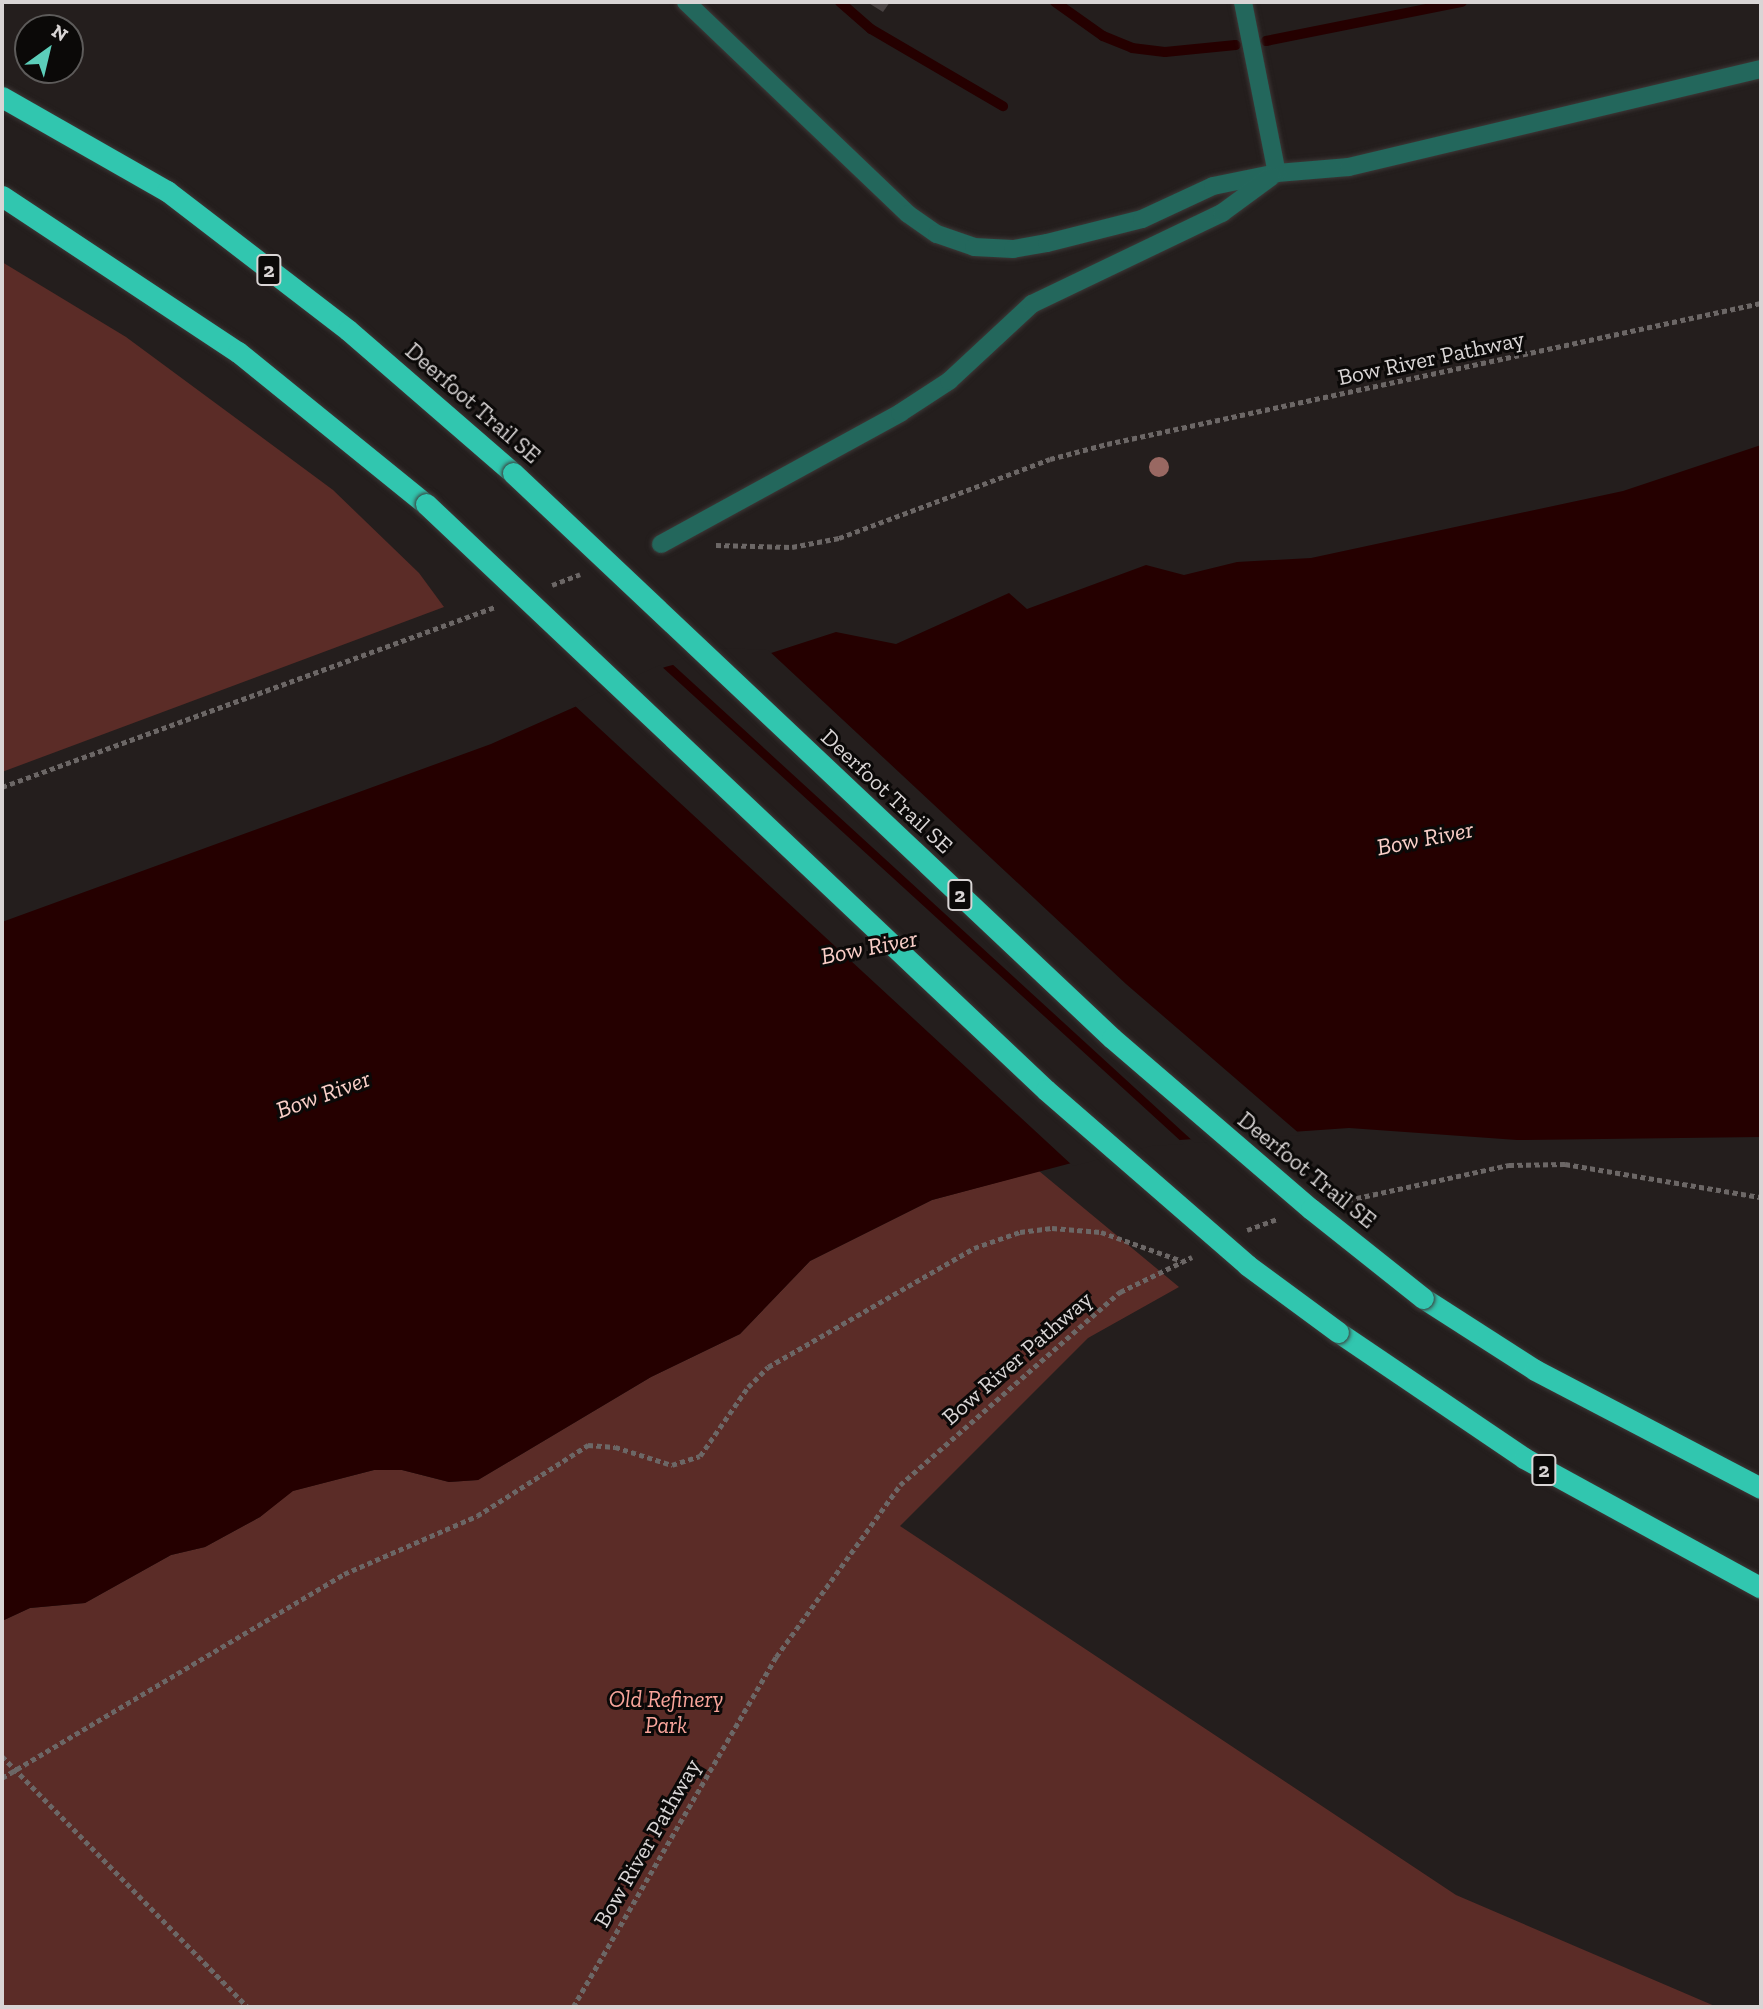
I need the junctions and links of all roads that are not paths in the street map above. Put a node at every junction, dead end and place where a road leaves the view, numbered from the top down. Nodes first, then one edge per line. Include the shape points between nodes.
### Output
1 (686, 2) edge
2 (1243, 2) edge
3 (1761, 69) edge
4 (2, 97) edge
5 (1277, 173) junction
6 (2, 196) edge
7 (661, 544) dead end
8 (1761, 1488) edge
9 (1761, 1588) edge

1 - 5 lane via 908,214 937,234 974,247 1013,249 1047,243 1142,219 1213,186
2 - 5 lane
3 - 5 lane via 1349,167
4 - 8 highway, Deerfoot Trail SE / 2, bridge via 167,191 348,330 513,473 1112,1038 1311,1209 1423,1298 1535,1370
5 - 7 lane via 1222,213 1032,304 949,380 900,413
6 - 9 highway, 2, bridge via 238,352 426,504 1055,1099 1247,1265 1524,1458

